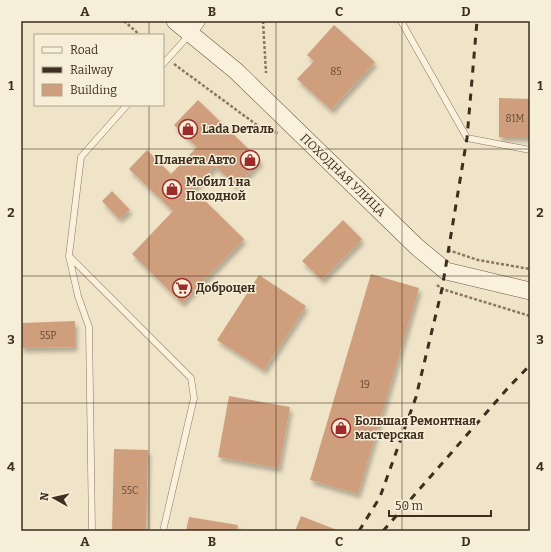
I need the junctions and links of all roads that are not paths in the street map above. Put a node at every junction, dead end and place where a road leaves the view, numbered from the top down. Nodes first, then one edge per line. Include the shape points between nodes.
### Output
1 (175, 21) edge
2 (401, 21) edge
3 (195, 27) edge
4 (164, 63) edge
5 (126, 106) edge
6 (530, 150) edge
7 (69, 256) junction
8 (530, 291) edge
9 (92, 531) edge
10 (163, 531) edge

1 - 3 main road, ПОХОДНАЯ УЛИЦА
2 - 6 lane via 467,138
3 - 4 lane
3 - 8 main road, ПОХОДНАЯ УЛИЦА via 236,71 417,247 446,271
5 - 7 lane via 81,157
7 - 9 lane via 78,296 89,327
7 - 10 lane via 191,378 194,398

